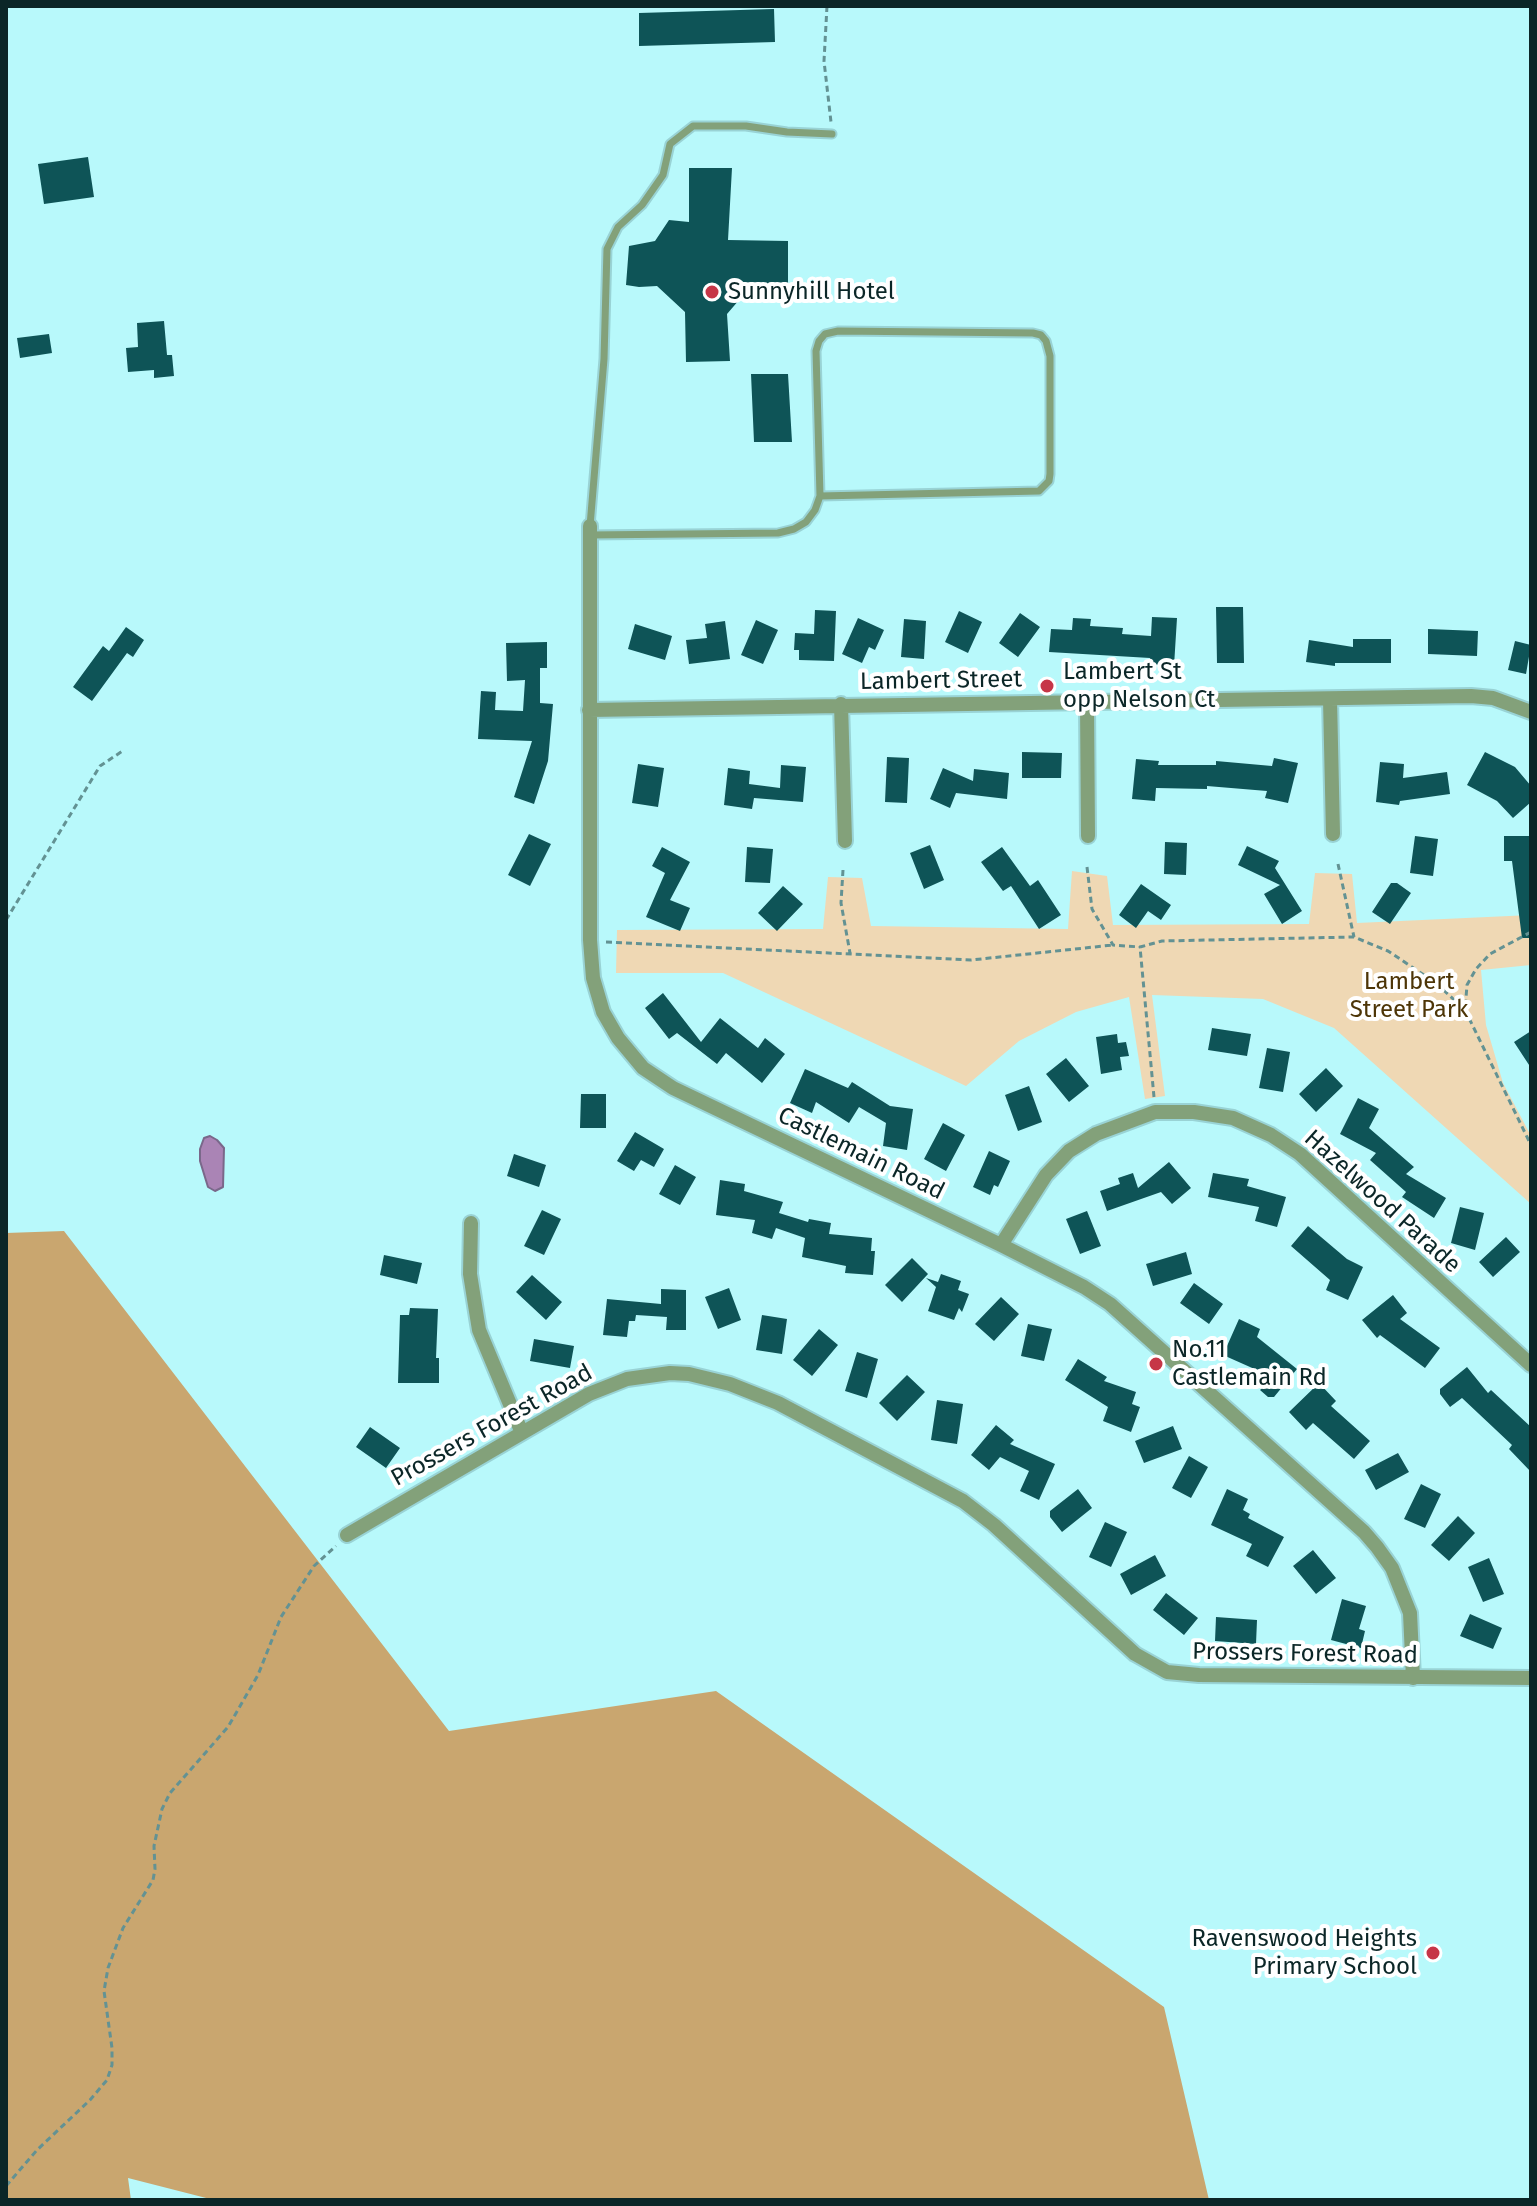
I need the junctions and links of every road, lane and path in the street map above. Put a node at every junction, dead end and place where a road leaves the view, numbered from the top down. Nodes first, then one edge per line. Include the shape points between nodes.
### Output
1 (827, 6) edge
2 (832, 134) joint
3 (820, 496) junction
4 (590, 530) junction
5 (1330, 699) junction
6 (1087, 702) junction
7 (841, 704) junction
8 (589, 710) junction
9 (1531, 712) edge
10 (124, 750) dead end
11 (1333, 834) dead end
12 (1088, 836) dead end
13 (845, 841) dead end
14 (1338, 864) dead end
15 (1087, 867) dead end
16 (843, 870) dead end
17 (6, 920) edge
18 (1531, 932) edge
19 (1354, 937) junction
20 (604, 942) dead end
21 (1113, 945) junction
22 (1140, 947) junction
23 (850, 953) junction
24 (1465, 1010) junction
25 (1154, 1103) dead end
26 (1531, 1145) edge
27 (471, 1223) dead end
28 (1001, 1245) junction
29 (1531, 1365) edge
30 (522, 1433) junction
31 (347, 1535) joint
32 (1413, 1678) junction
33 (1531, 1678) edge
34 (6, 2186) edge

1 - 2 path via 824,61
2 - 4 lane via 693,126 670,144 663,175 618,227 607,249
3 - 3 lane via 816,351 825,334 1033,333 1046,341 1050,474 1039,491
3 - 4 lane via 806,522 778,533
4 - 8 street, Castlemain Road
5 - 6 street, Lambert Street
5 - 9 street, Lambert Street via 1471,696
5 - 11 street
6 - 7 street, Lambert Street
6 - 12 street
7 - 8 street, Lambert Street
7 - 13 street
8 - 28 street, Castlemain Road via 593,978 618,1038 643,1068 673,1088
10 - 17 path via 100,766
14 - 19 path
15 - 21 path via 1092,909
16 - 23 path via 841,903
18 - 24 path via 1490,954 1476,969 1467,985
19 - 22 path via 1162,941
19 - 24 path via 1388,951
20 - 23 path
21 - 22 path
21 - 23 path via 971,960
22 - 25 path
24 - 26 path
27 - 30 street via 471,1286 479,1330
28 - 29 street, Hazelwood Parade via 1046,1175 1096,1134 1155,1112 1233,1118 1300,1154
28 - 32 street, Castlemain Road via 1110,1304 1364,1532 1392,1568 1410,1613
30 - 31 street, Prossers Forest Road
30 - 32 street, Prossers Forest Road via 589,1394 627,1379 670,1373 730,1384 810,1418 963,1501 1157,1668 1199,1675
31 - 34 path via 314,1566 281,1617 258,1675 228,1727 162,1809 153,1880 123,1928 108,1968 104,1991 112,2065 107,2080
32 - 33 street, Prossers Forest Road

